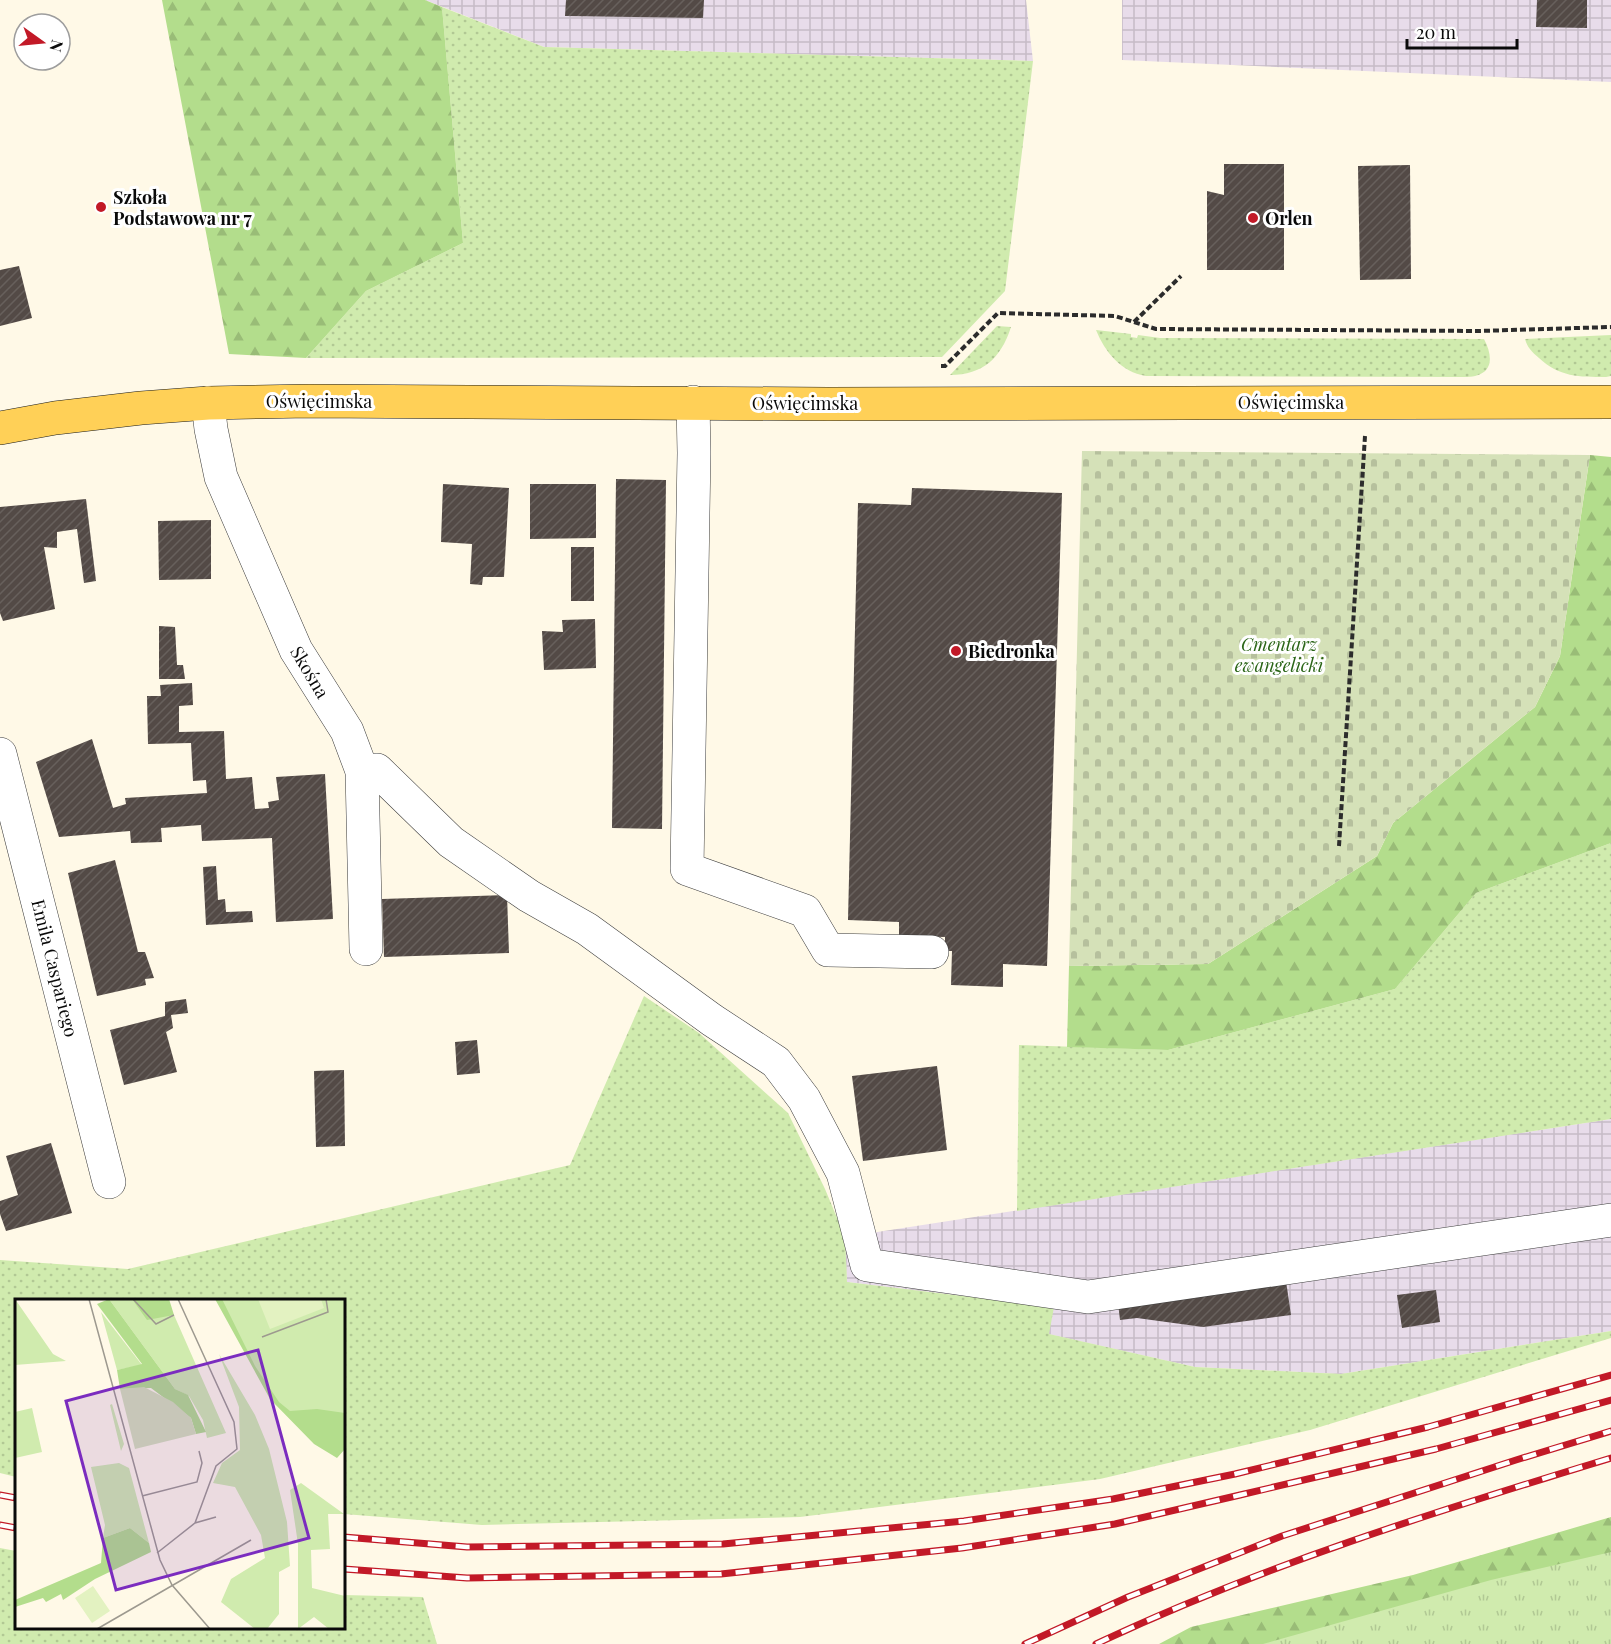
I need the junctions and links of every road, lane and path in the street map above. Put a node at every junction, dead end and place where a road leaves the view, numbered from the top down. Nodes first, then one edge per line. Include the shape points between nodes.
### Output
1 (1180, 276) dead end
2 (1013, 313) dead end
3 (1134, 322) junction
4 (1611, 327) edge
5 (693, 402) junction
6 (1611, 402) edge
7 (208, 403) junction
8 (0, 428) edge
9 (1365, 436) dead end
10 (0, 754) edge
11 (362, 771) junction
12 (1339, 846) dead end
13 (366, 949) dead end
14 (932, 952) dead end
15 (110, 1182) dead end
16 (1611, 1220) edge

1 - 3 path
2 - 3 path via 1115,316
3 - 4 path via 1156,330 1479,331
5 - 6 main road, Oświęcimska
5 - 7 main road, Oświęcimska
5 - 14 street via 687,869 806,911 828,951
7 - 8 main road, Oświęcimska via 55,418
7 - 11 street, Skośna via 221,477 296,650 347,731
9 - 12 path
10 - 15 street, Emila Caspariego
11 - 13 street, Skośna
11 - 16 street via 377,770 451,842 529,896 587,929 776,1062 804,1099 843,1173 867,1265 1088,1297

